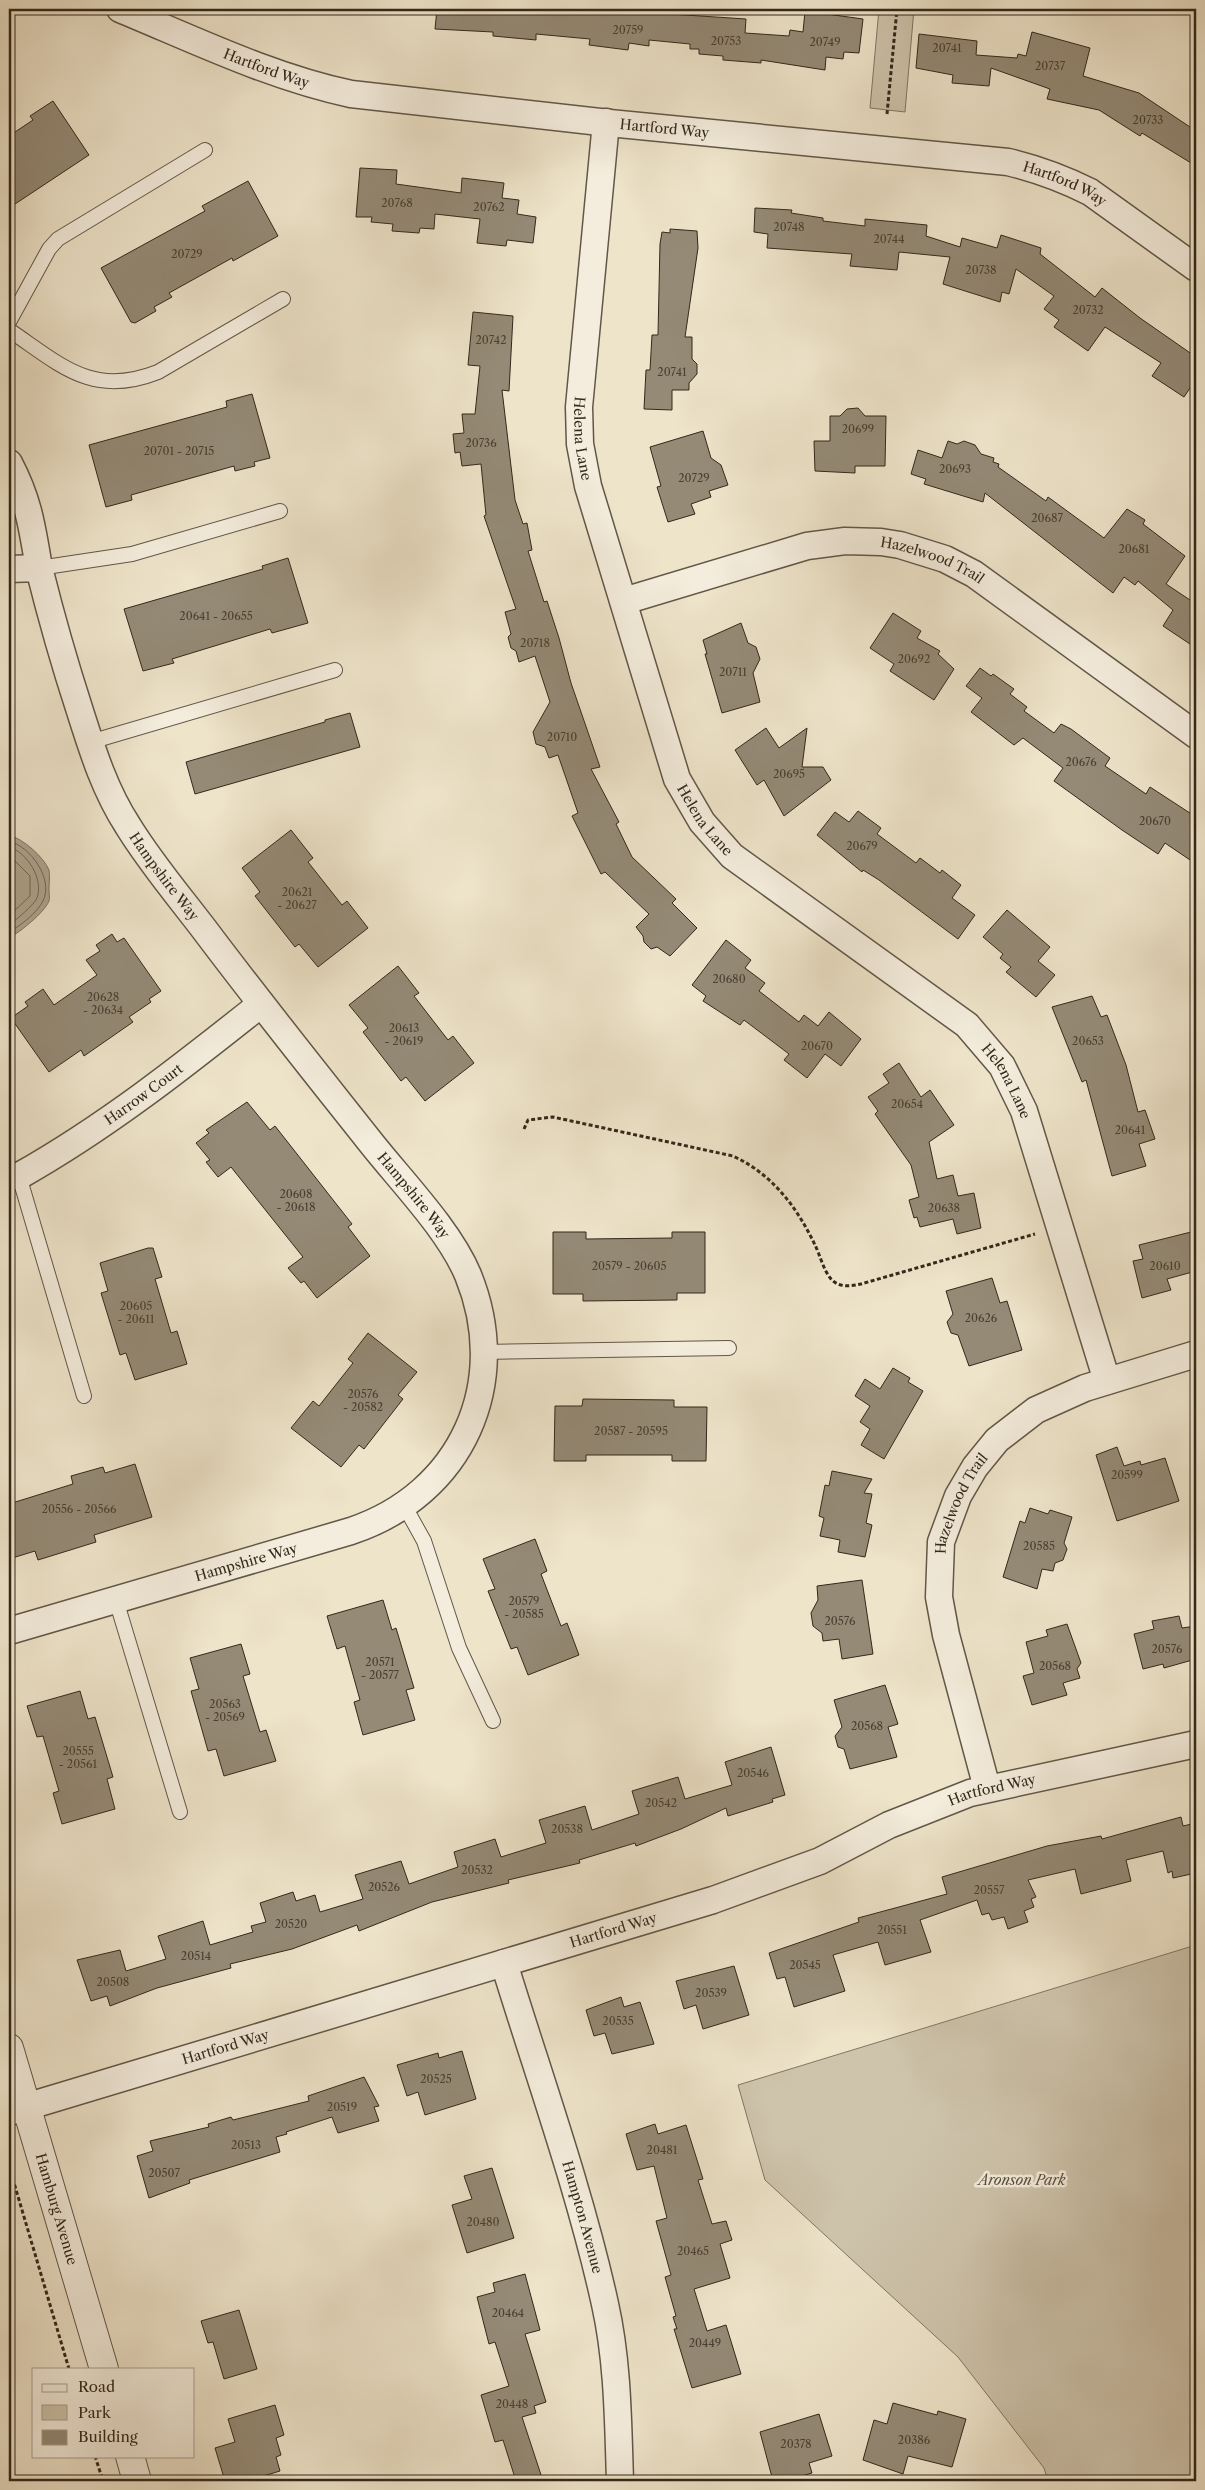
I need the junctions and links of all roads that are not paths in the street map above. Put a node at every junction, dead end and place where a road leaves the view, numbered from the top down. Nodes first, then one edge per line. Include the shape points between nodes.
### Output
1 (120, 9) edge
2 (606, 122) junction
3 (205, 150) dead end
4 (1196, 268) edge
5 (283, 299) dead end
6 (9, 322) edge
7 (9, 330) edge
8 (9, 463) edge
9 (280, 511) dead end
10 (39, 568) junction
11 (9, 569) edge
12 (624, 601) junction
13 (335, 670) dead end
14 (1196, 735) edge
15 (90, 742) junction
16 (261, 1004) junction
17 (14, 1180) edge
18 (729, 1348) dead end
19 (485, 1352) junction
20 (1196, 1354) edge
21 (1107, 1381) junction
22 (84, 1396) dead end
23 (404, 1505) junction
24 (116, 1600) junction
25 (9, 1631) edge
26 (493, 1720) dead end
27 (1196, 1744) edge
28 (986, 1788) junction
29 (180, 1812) dead end
30 (504, 1963) junction
31 (9, 2048) edge
32 (17, 2109) edge
33 (104, 2368) edge
34 (131, 2458) edge
35 (137, 2481) edge
36 (620, 2481) edge

1 - 2 street, Hartford Way via 280,74 324,88 351,94
2 - 4 street, Hartford Way via 1008,162 1030,167 1090,192
2 - 12 street, Helena Lane via 579,399 579,430 588,486
3 - 6 lane via 58,239 49,249
5 - 7 lane via 158,372 116,382 103,382 76,373
8 - 10 street, Hampshire Way via 27,502
9 - 10 lane via 132,554
10 - 11 street
10 - 15 street, Hampshire Way via 52,622
12 - 14 street, Hazelwood Trail via 807,546 852,540 900,545 945,559 974,574
12 - 21 street, Helena Lane via 675,772 711,834 744,866 967,1025 1002,1066 1016,1092
13 - 15 lane
15 - 16 street, Hampshire Way via 107,788 129,828
16 - 17 street, Harrow Court via 132,1106
16 - 19 street, Hampshire Way via 454,1248 478,1302
17 - 22 lane
18 - 19 lane
19 - 23 street, Hampshire Way via 477,1406 458,1449 432,1482
20 - 21 street, Hazelwood Trail
21 - 28 street, Hazelwood Trail via 1036,1410 997,1440 966,1482 941,1542 938,1577 942,1616
23 - 24 street, Hampshire Way via 351,1532
23 - 26 lane via 422,1534 459,1648
24 - 25 street, Hampshire Way
24 - 29 lane
27 - 28 street, Hartford Way
28 - 30 street, Hartford Way via 910,1816 820,1861 765,1882
30 - 32 street, Hartford Way
30 - 36 street, Hampton Avenue via 581,2214 605,2305 616,2382
31 - 32 street, Hamburg Avenue
32 - 33 street, Hamburg Avenue
34 - 35 street

